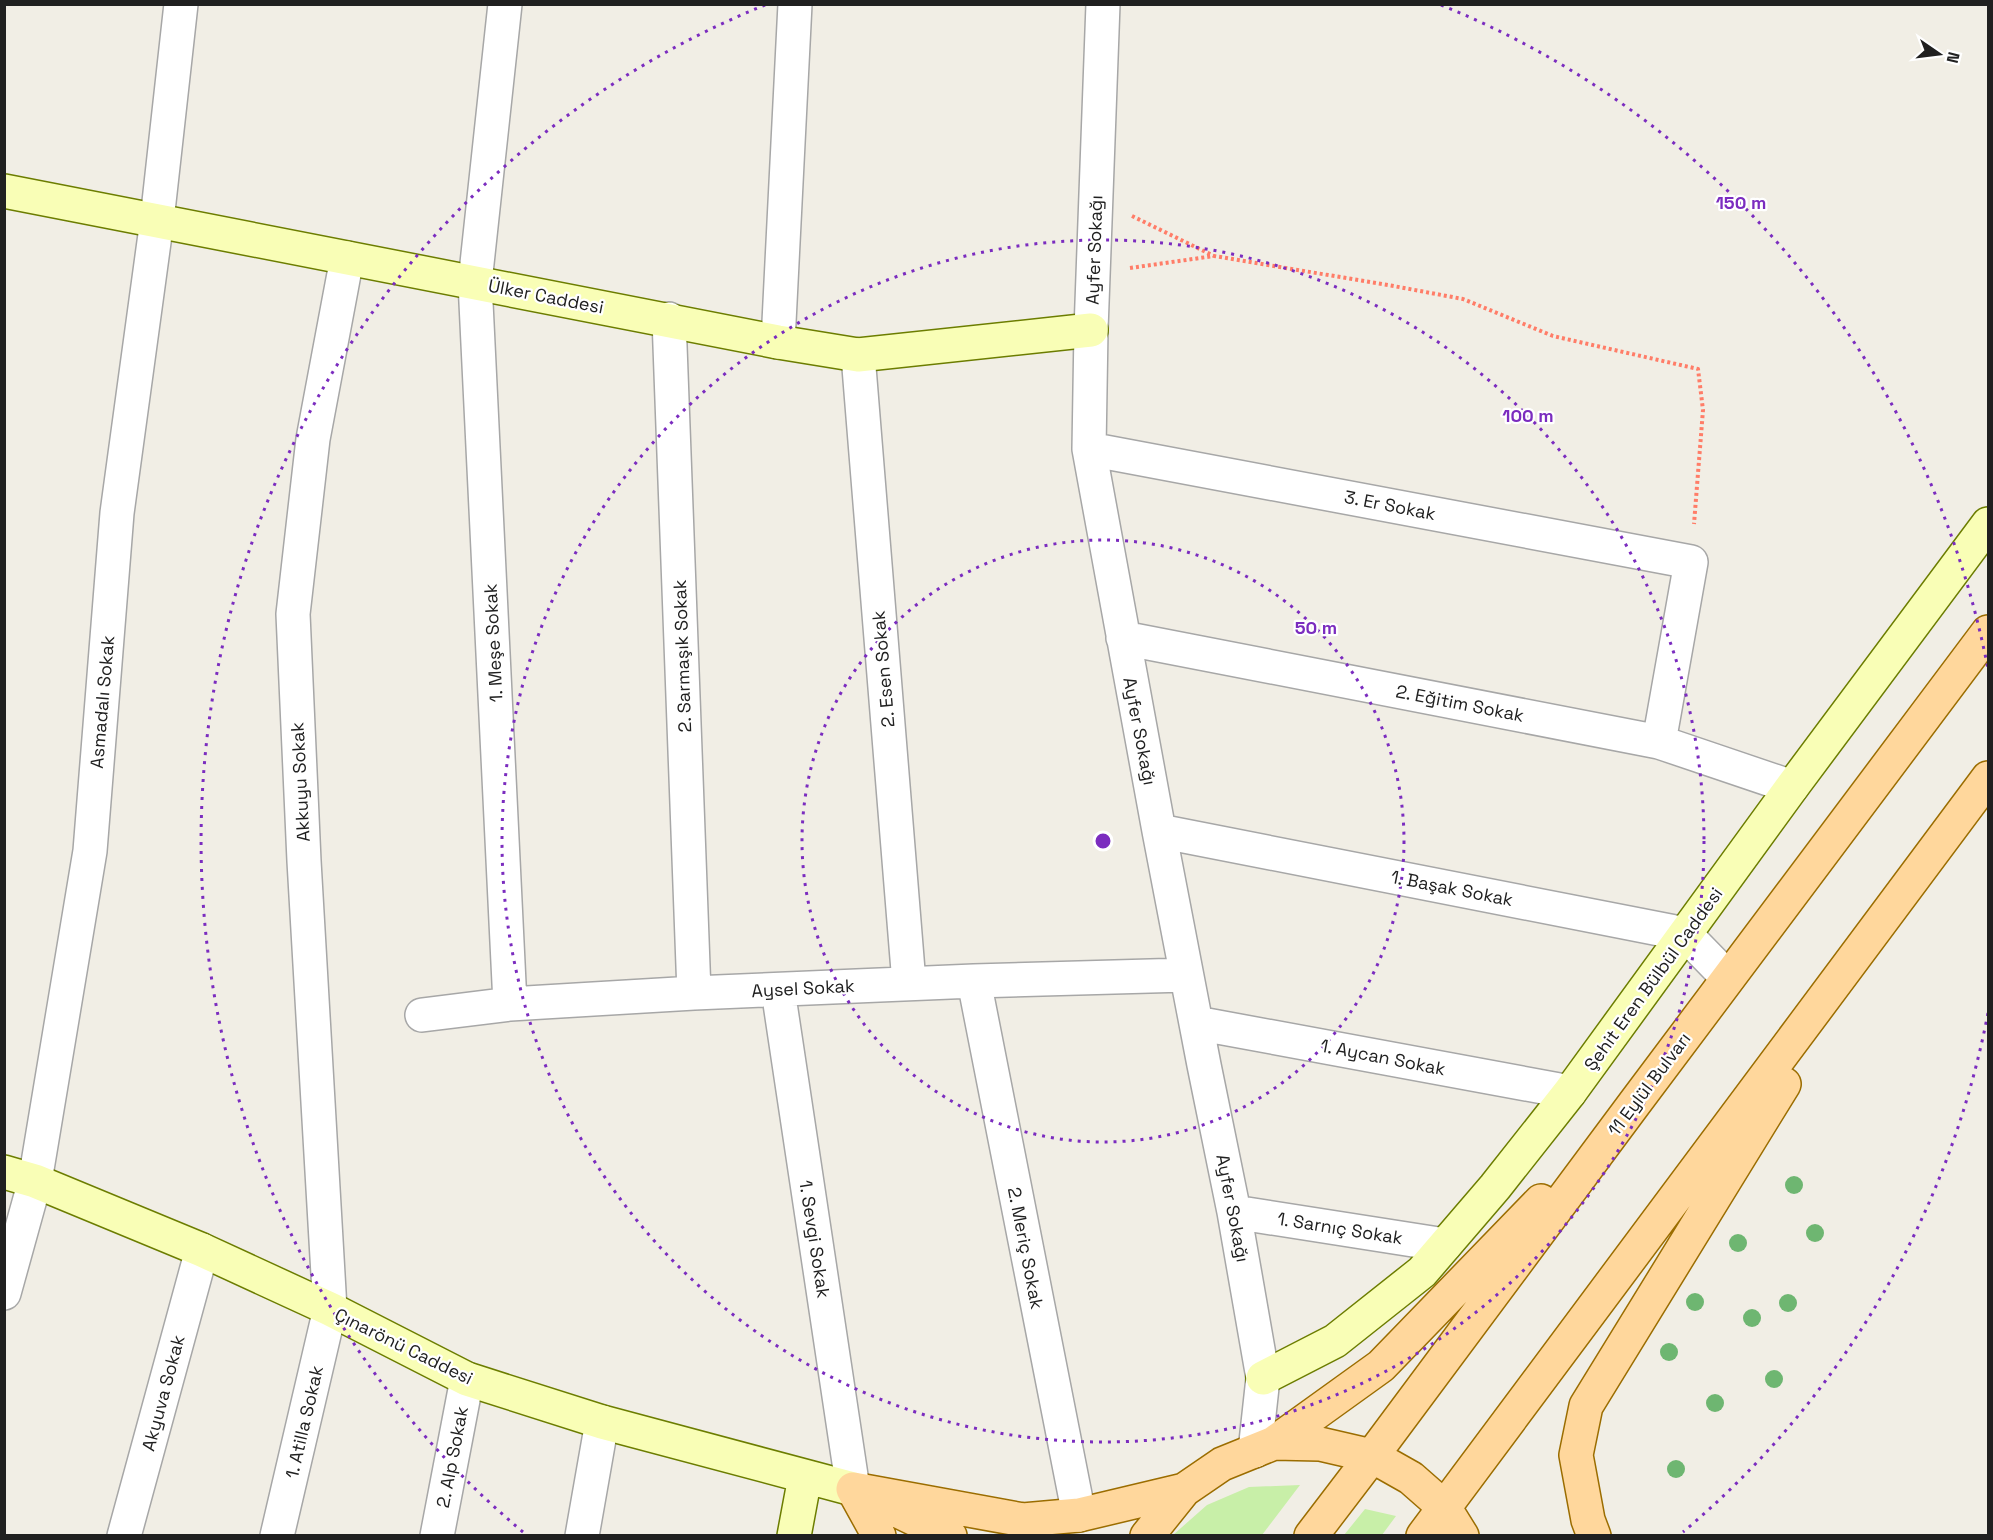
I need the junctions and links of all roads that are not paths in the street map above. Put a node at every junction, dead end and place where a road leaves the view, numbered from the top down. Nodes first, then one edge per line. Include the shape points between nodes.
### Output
1 (181, 4) edge
2 (505, 4) edge
3 (795, 4) edge
4 (1103, 4) edge
5 (4, 191) edge
6 (157, 220) junction
7 (347, 258) junction
8 (475, 282) junction
9 (669, 319) junction
10 (1091, 330) junction
11 (778, 342) junction
12 (858, 355) junction
13 (1089, 449) junction
14 (1989, 524) edge
15 (1989, 632) edge
16 (1123, 638) junction
17 (1659, 742) junction
18 (1989, 778) edge
19 (1792, 787) junction
20 (1159, 831) junction
21 (1904, 891) junction
22 (1685, 934) junction
23 (1186, 975) junction
24 (1728, 978) junction
25 (974, 981) junction
26 (909, 983) junction
27 (778, 990) junction
28 (694, 993) junction
29 (510, 1004) junction
30 (422, 1016) dead end
31 (1196, 1023) junction
32 (1570, 1092) junction
33 (1634, 1104) junction
34 (4, 1172) edge
35 (35, 1181) junction
36 (1234, 1212) junction
37 (1445, 1245) junction
38 (202, 1250) junction
39 (4, 1293) edge
40 (330, 1309) junction
41 (1263, 1378) junction
42 (466, 1379) junction
43 (602, 1422) junction
44 (1265, 1447) junction
45 (1372, 1456) junction
46 (805, 1477) junction
47 (853, 1489) junction
48 (1184, 1490) junction
49 (1444, 1507) junction
50 (1079, 1515) junction
51 (124, 1536) edge
52 (277, 1536) edge
53 (437, 1536) edge
54 (582, 1536) edge
55 (794, 1536) edge
56 (879, 1536) edge
57 (950, 1536) edge
58 (1148, 1536) edge
59 (1311, 1536) edge
60 (1423, 1536) edge
61 (1462, 1536) edge
62 (1594, 1536) edge

1 - 6 street, Asmadalı Sokak
2 - 8 street, 1. Meşe Sokak
3 - 11 street
4 - 10 street, Ayfer Sokağı
5 - 6 main road, Ülker Caddesi
6 - 7 main road, Ülker Caddesi
6 - 35 street, Asmadalı Sokak via 117,513 90,851
7 - 8 main road, Ülker Caddesi
7 - 40 street, Akkuyu Sokak via 313,439 293,614
8 - 9 main road, Ülker Caddesi
8 - 29 street, 1. Meşe Sokak
9 - 11 main road, Ülker Caddesi
9 - 28 street, 2. Sarmaşık Sokak
10 - 12 main road, Ülker Caddesi
10 - 13 street, Ayfer Sokağı
11 - 12 main road, Ülker Caddesi
12 - 26 street, 2. Esen Sokak
13 - 16 street, Ayfer Sokağı
13 - 17 street, 3. Er Sokak via 1691,562
14 - 19 main road, Şehit Eren Bülbül Caddesi
15 - 24 main road, 11 Eylül Bulvarı
16 - 17 street, 2. Eğitim Sokak
16 - 20 street, Ayfer Sokağı
17 - 19 street, 2. Eğitim Sokak
18 - 21 main road
19 - 22 main road, Şehit Eren Bülbül Caddesi
20 - 22 street, 1. Başak Sokak
20 - 23 street, Ayfer Sokağı
21 - 49 main road
21 - 62 main road via 1586,1406 1576,1455
22 - 24 street
22 - 32 main road, Şehit Eren Bülbül Caddesi
23 - 25 street, Aysel Sokak
23 - 31 street, Ayfer Sokağı
24 - 33 main road, 11 Eylül Bulvarı
25 - 26 street, Aysel Sokak
25 - 50 street, 2. Meriç Sokak
26 - 27 street, Aysel Sokak
27 - 28 street, Aysel Sokak
27 - 47 street, 1. Sevgi Sokak
28 - 29 street, Aysel Sokak
29 - 30 street, Aysel Sokak
31 - 32 street, 1. Aycan Sokak
31 - 36 street, Ayfer Sokağı
32 - 37 main road, Şehit Eren Bülbül Caddesi
33 - 44 main road via 1381,1366
33 - 45 main road, 11 Eylül Bulvarı
34 - 35 main road, Çınarönü Caddesi
35 - 38 main road, Çınarönü Caddesi
35 - 39 street, Asmadalı Sokak
36 - 37 street, 1. Sarnıç Sokak
36 - 41 street, Ayfer Sokağı
37 - 41 main road, Şehit Eren Bülbül Caddesi via 1422,1272 1335,1341
38 - 40 main road, Çınarönü Caddesi
38 - 51 street, Akyuva Sokak
40 - 42 main road, Çınarönü Caddesi
40 - 52 street, 1. Atilla Sokak
41 - 44 street, Ayfer Sokağı
42 - 43 main road, Çınarönü Caddesi
42 - 53 street, 2. Alp Sokak
43 - 46 main road, Çınarönü Caddesi
43 - 54 street
44 - 45 main road via 1320,1444
44 - 48 main road via 1222,1464
45 - 49 main road via 1411,1478
45 - 59 main road, 11 Eylül Bulvarı
46 - 47 main road, Çınarönü Caddesi
46 - 55 main road
47 - 50 main road via 1023,1520
47 - 56 main road
47 - 57 main road
48 - 50 main road
48 - 58 main road
49 - 60 main road
49 - 61 main road

